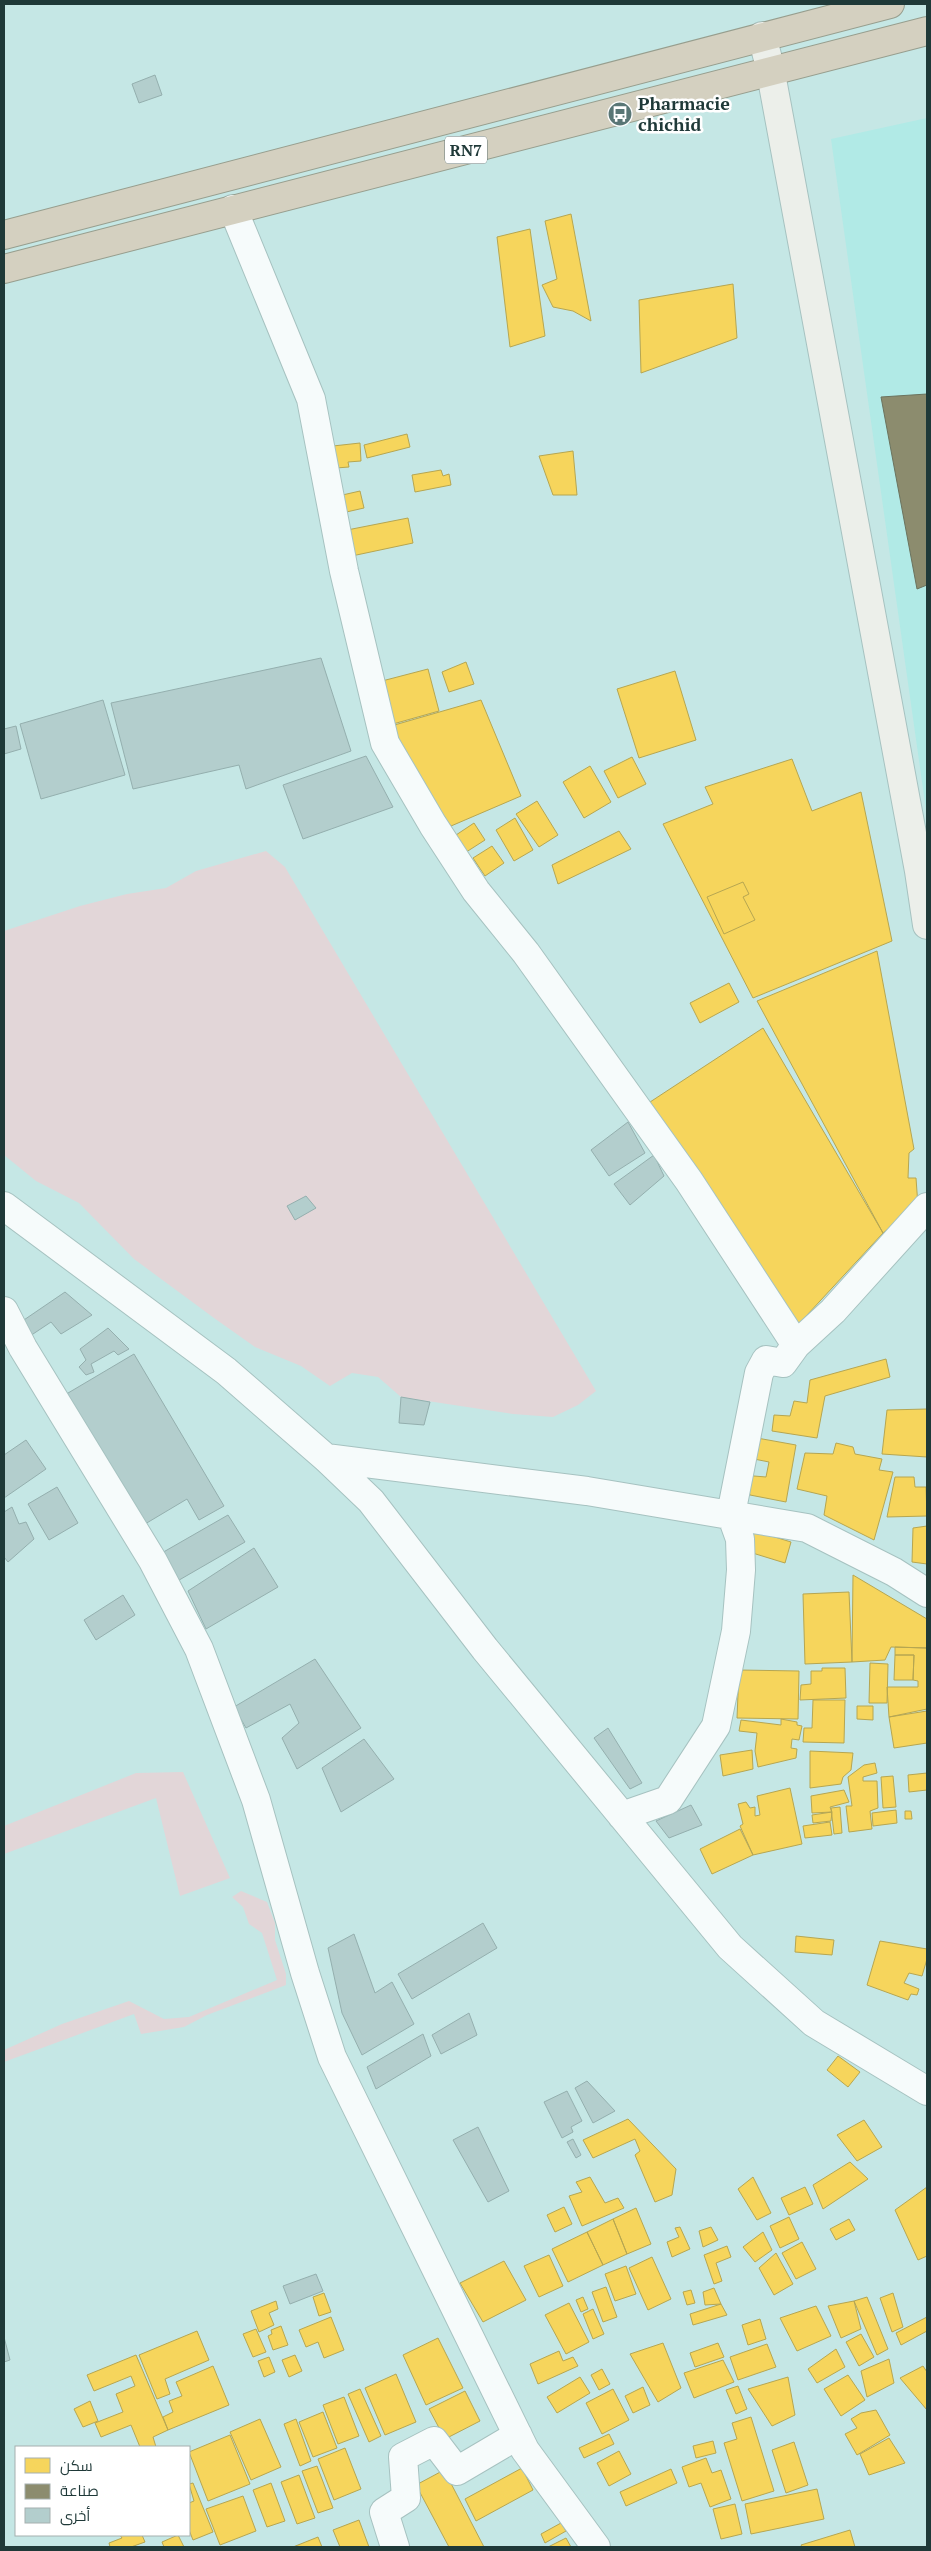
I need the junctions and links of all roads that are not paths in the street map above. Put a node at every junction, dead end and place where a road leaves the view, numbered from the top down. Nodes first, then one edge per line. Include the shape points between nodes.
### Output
1 (890, 4) edge
2 (927, 31) edge
3 (762, 36) junction
4 (770, 73) junction
5 (233, 209) junction
6 (4, 235) edge
7 (4, 269) edge
8 (927, 925) edge
9 (4, 1206) edge
10 (927, 1207) edge
11 (4, 1311) edge
12 (796, 1345) junction
13 (326, 1458) junction
14 (731, 1514) junction
15 (927, 1593) edge
16 (622, 1816) junction
17 (927, 2091) edge
18 (518, 2435) junction
19 (395, 2547) edge
20 (596, 2547) edge

1 - 3 highway, RN7
2 - 4 highway, RN7
3 - 4 street
3 - 6 highway, RN7
4 - 5 highway, RN7
4 - 8 street via 918,861
5 - 7 highway, RN7
5 - 12 street via 311,399 344,571 386,743 476,891 526,953 689,1181
9 - 13 street via 226,1371
10 - 12 street via 832,1311
11 - 18 street via 28,1357 154,1560 199,1649 256,1800 332,2057
12 - 14 street via 783,1363 766,1360 759,1373
13 - 14 street via 588,1491
13 - 16 street via 371,1501
14 - 15 street via 807,1528 894,1572
14 - 16 street via 740,1539 736,1631 716,1726 668,1800
16 - 17 street via 730,1948 806,2017
18 - 19 street via 457,2471 434,2440 403,2457 406,2498 384,2512
18 - 20 street via 525,2450

